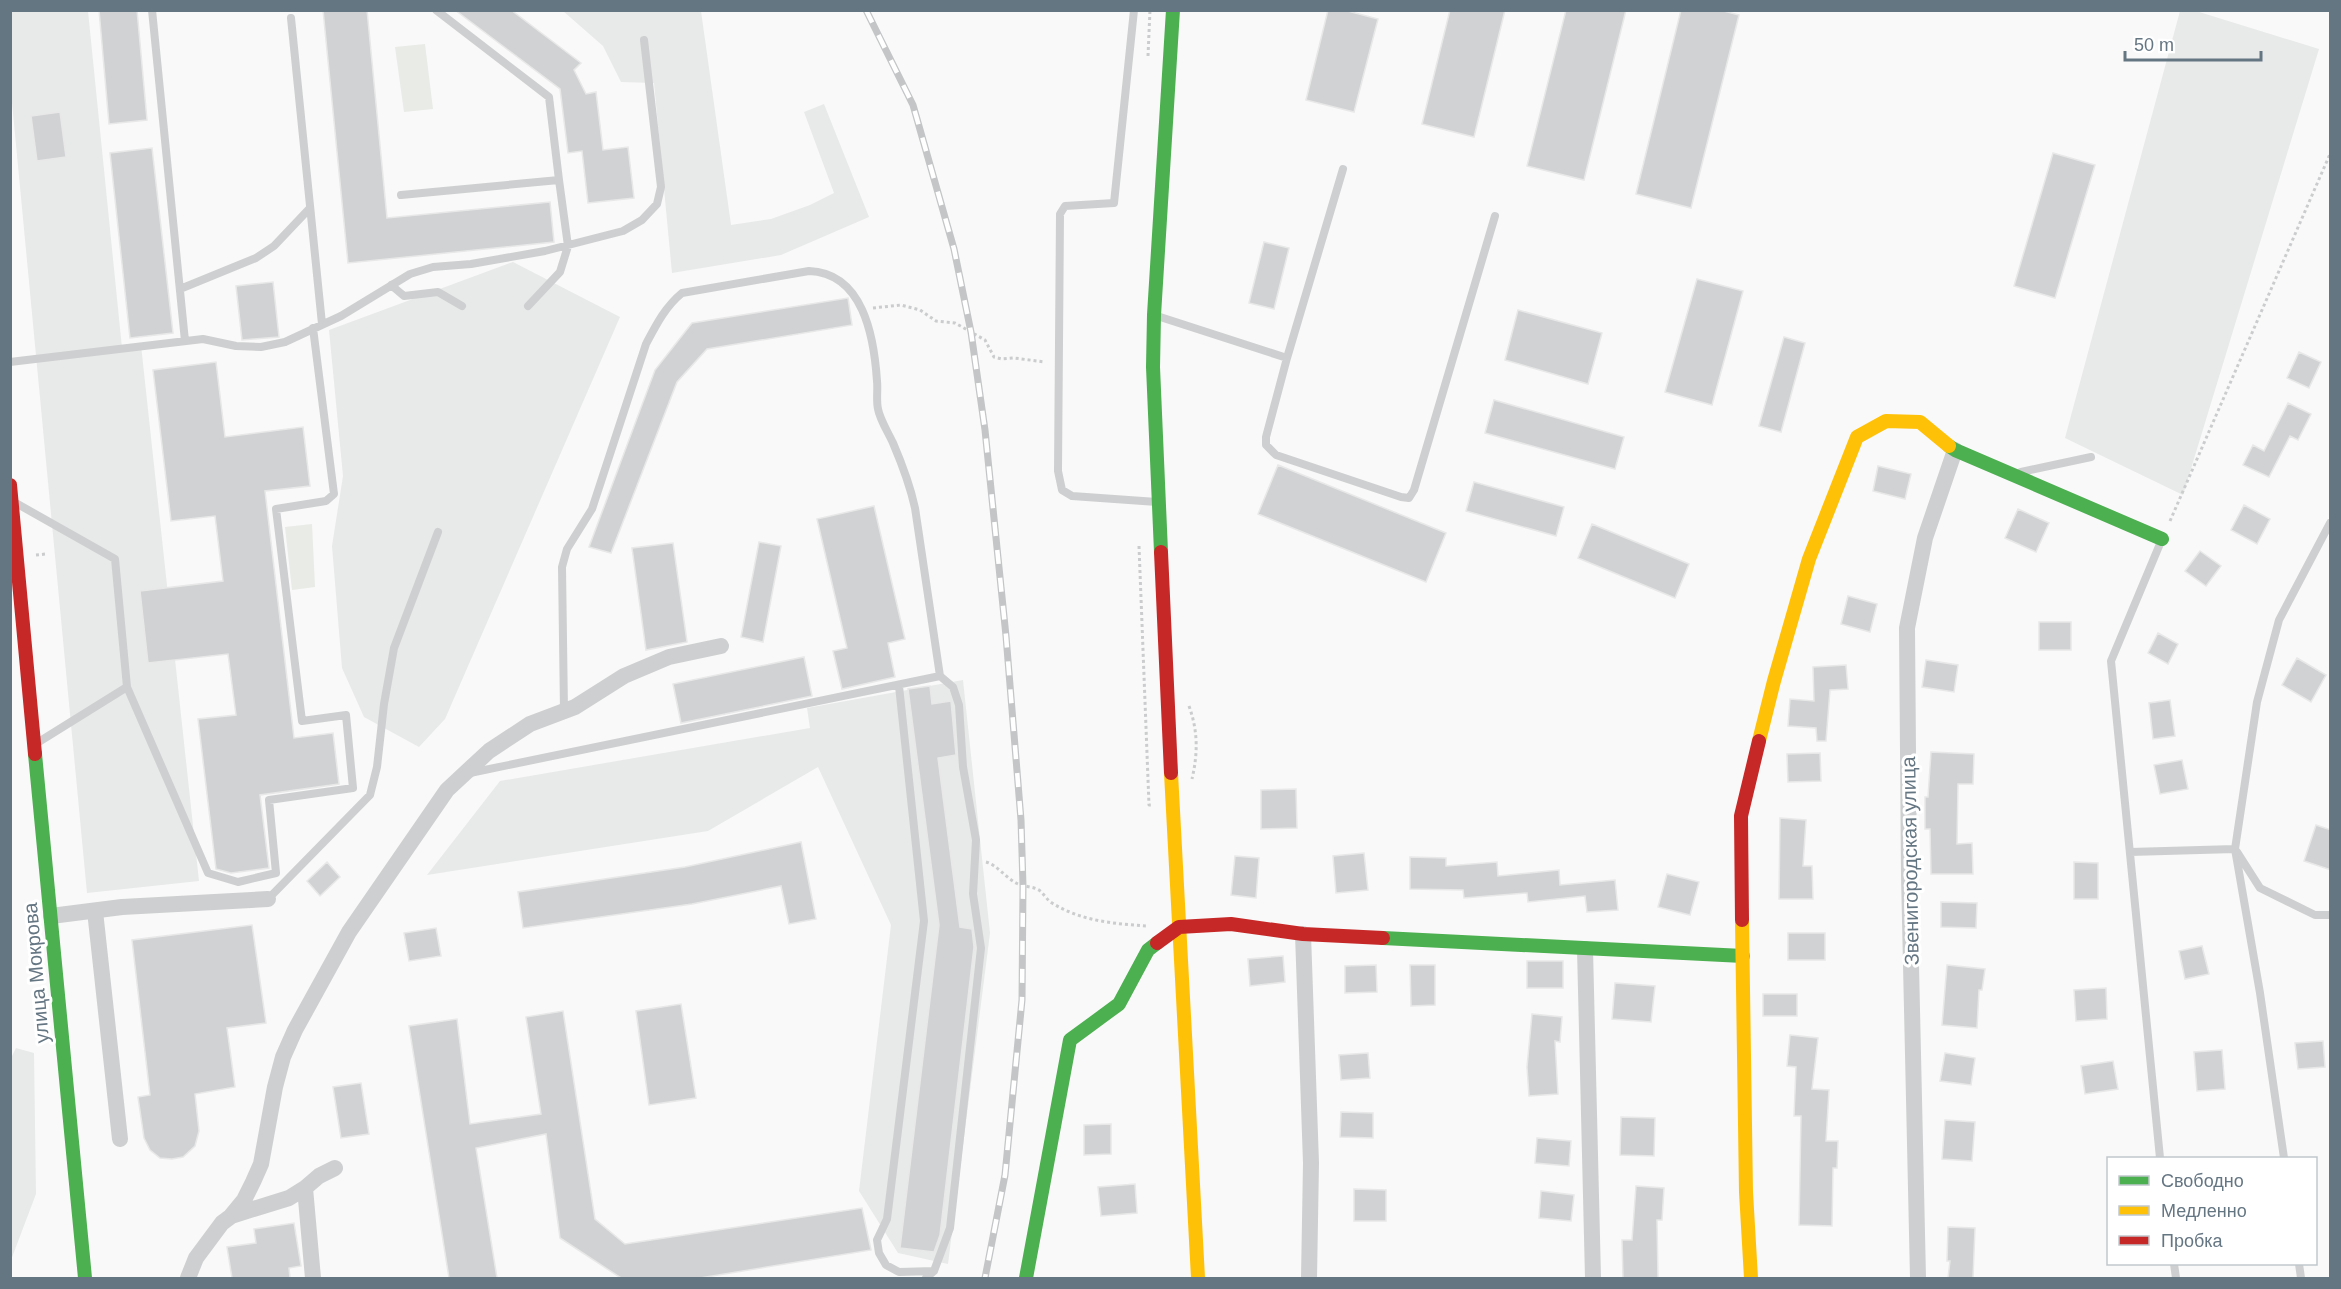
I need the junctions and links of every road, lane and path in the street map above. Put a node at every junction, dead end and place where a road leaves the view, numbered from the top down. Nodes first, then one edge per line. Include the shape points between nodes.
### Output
1 (152, 10) edge
2 (436, 10) edge
3 (1134, 10) edge
4 (1173, 10) edge
5 (291, 18) dead end
6 (644, 40) dead end
7 (2331, 154) edge
8 (1343, 169) dead end
9 (559, 180) junction
10 (401, 195) dead end
11 (310, 208) junction
12 (1495, 216) dead end
13 (568, 246) junction
14 (391, 285) junction
15 (180, 289) junction
16 (860, 305) junction
17 (462, 306) dead end
18 (528, 306) dead end
19 (1154, 315) junction
20 (318, 326) junction
21 (185, 341) junction
22 (1287, 358) junction
23 (10, 363) edge
24 (1059, 364) junction
25 (1955, 450) junction
26 (2091, 457) dead end
27 (2010, 474) junction
28 (10, 485) edge
29 (12, 501) edge
30 (1161, 502) junction
31 (2331, 523) edge
32 (438, 532) dead end
33 (2162, 539) junction
34 (17, 636) edge
35 (721, 646) dead end
36 (940, 676) junction
37 (898, 686) junction
38 (127, 687) junction
39 (564, 711) junction
40 (34, 745) junction
41 (461, 775) junction
42 (2235, 849) junction
43 (2130, 852) junction
44 (975, 855) junction
45 (268, 899) joint
46 (95, 911) junction
47 (2331, 915) edge
48 (51, 916) junction
49 (1179, 927) junction
50 (1303, 934) junction
51 (1585, 949) junction
52 (1743, 956) junction
53 (120, 1139) dead end
54 (2160, 1157) edge
55 (2284, 1157) edge
56 (334, 1168) dead end
57 (305, 1188) junction
58 (230, 1217) junction
59 (934, 1271) junction
60 (85, 1278) edge
61 (188, 1278) edge
62 (313, 1278) edge
63 (926, 1278) edge
64 (1026, 1278) edge
65 (1198, 1278) edge
66 (1309, 1278) edge
67 (1593, 1278) edge
68 (1751, 1278) edge
69 (1918, 1278) edge

1 - 15 lane
2 - 9 lane via 549,97
3 - 24 lane via 1114,203 1065,206 1060,214
4 - 19 street
5 - 11 lane
6 - 13 lane via 661,187 657,204 642,220 623,231
7 - 33 path
8 - 22 lane
9 - 10 lane
9 - 13 lane
11 - 15 lane via 274,246 256,258
11 - 20 lane
12 - 22 lane via 1414,490 1408,498 1276,455 1266,445
13 - 14 lane via 433,267 410,273
13 - 18 lane via 560,272
14 - 17 lane via 404,296 438,292
14 - 20 lane
15 - 21 lane
16 - 24 path via 901,305 920,310 936,321 954,323 985,340 994,357
16 - 36 lane via 872,344 878,410 909,481
16 - 39 lane via 836,277 808,271 682,293 669,304 646,345 592,509 567,549 561,567
19 - 22 lane
19 - 30 street
20 - 21 lane via 285,342 261,347 203,339
20 - 38 lane via 334,494 326,501 276,509 302,721 346,715 353,788 269,800 276,873 238,882 208,873
21 - 23 lane
24 - 30 lane via 1058,471 1062,490 1072,496
25 - 27 street
25 - 52 street via 1920,422 1886,422 1857,437 1809,559 1741,816
25 - 69 street, Звенигородская улица via 1925,538 1907,628
26 - 27 lane
27 - 33 street
28 - 29 street, улица Мокрова
29 - 34 street, улица Мокрова
29 - 38 lane via 115,559
30 - 49 street
31 - 42 lane via 2279,620 2257,702
32 - 45 lane via 394,648 370,795
33 - 43 lane via 2111,661
34 - 40 street, улица Мокрова
35 - 39 street via 669,657 624,676
36 - 37 lane
36 - 44 lane via 953,687 959,705
37 - 41 lane
37 - 59 lane via 924,921 887,1219 877,1240 886,1265 899,1272
38 - 40 lane
39 - 41 street via 531,724
40 - 48 street, улица Мокрова
41 - 58 street via 429,814 349,932 295,1030 275,1087 261,1164 244,1200
42 - 43 lane
42 - 47 lane via 2260,888 2315,915
42 - 55 lane
43 - 54 lane
44 - 49 path via 993,863 1016,883 1038,890 1050,902 1077,915 1125,925
44 - 59 lane via 973,894 981,948 950,1228
45 - 46 street
46 - 48 street
46 - 53 street
48 - 60 street, улица Мокрова
49 - 50 street via 1231,924
49 - 64 street via 1148,950 1119,1004 1070,1040
49 - 65 street
50 - 51 street
50 - 66 street via 1311,1163
51 - 52 street
51 - 67 street
52 - 68 street
56 - 57 street
57 - 58 street via 289,1198
57 - 62 street
58 - 61 street via 196,1258
59 - 63 lane

